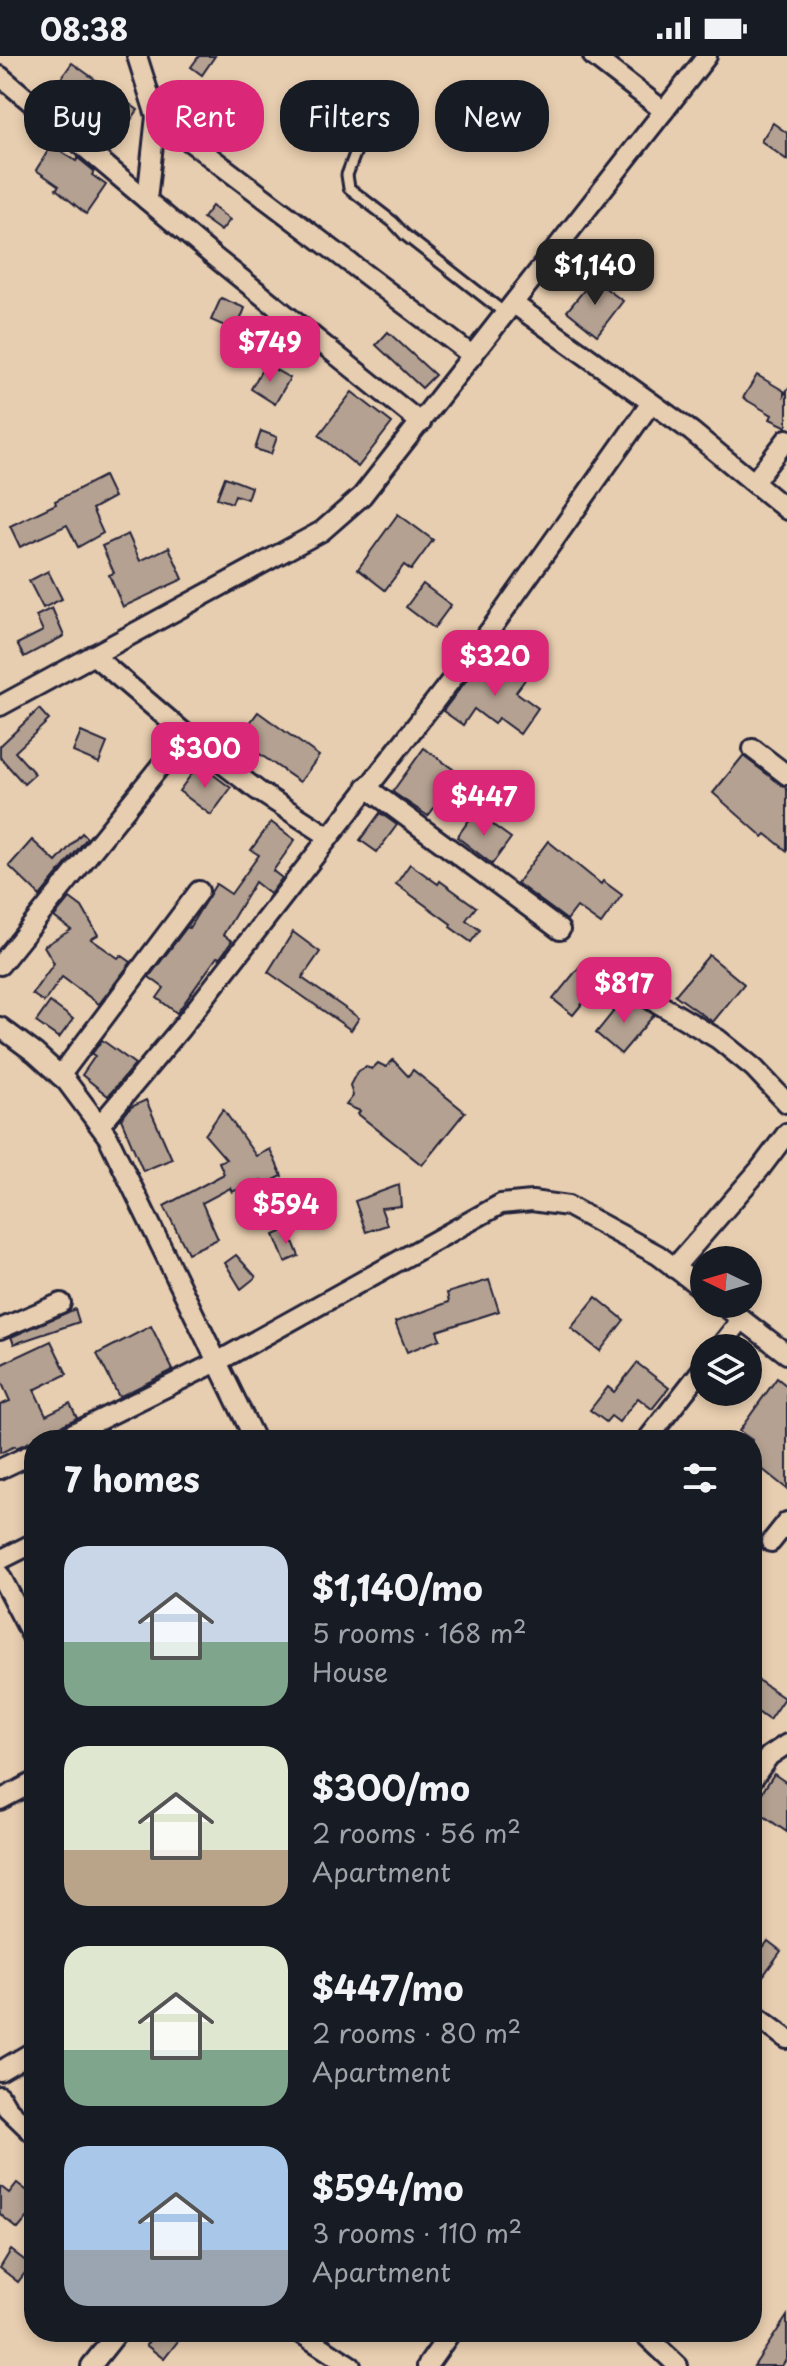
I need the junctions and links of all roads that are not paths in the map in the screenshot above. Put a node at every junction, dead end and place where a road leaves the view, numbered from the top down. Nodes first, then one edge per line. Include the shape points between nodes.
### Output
1 (137, 56) edge
2 (593, 56) edge
3 (707, 56) edge
4 (0, 76) edge
5 (146, 84) edge
6 (664, 111) junction
7 (152, 152) edge
8 (204, 152) edge
9 (356, 152) edge
10 (147, 200) junction
11 (510, 309) junction
12 (473, 356) junction
13 (651, 403) junction
14 (421, 423) junction
15 (787, 439) edge
16 (754, 482) junction
17 (787, 510) edge
18 (93, 655) junction
19 (0, 706) edge
20 (186, 734) junction
21 (753, 749) dead end
22 (787, 775) edge
23 (366, 787) junction
24 (328, 836) junction
25 (199, 891) dead end
26 (560, 930) dead end
27 (0, 965) edge
28 (637, 991) dead end
29 (0, 1027) edge
30 (60, 1076) junction
31 (787, 1103) edge
32 (100, 1125) junction
33 (787, 1133) edge
34 (674, 1268) junction
35 (690, 1280) edge
36 (61, 1303) dead end
37 (742, 1319) joint
38 (0, 1329) edge
39 (730, 1334) edge
40 (787, 1354) edge
41 (217, 1362) junction
42 (690, 1385) edge
43 (79, 1430) edge
44 (246, 1430) edge
45 (655, 1430) edge
46 (24, 1458) edge
47 (0, 1469) edge
48 (787, 1522) edge
49 (771, 1542) dead end
50 (24, 1548) edge
51 (0, 1560) edge
52 (0, 1575) edge
53 (24, 1621) edge
54 (787, 1744) edge
55 (762, 1766) edge
56 (24, 1787) edge
57 (0, 1800) edge
58 (762, 2020) edge
59 (787, 2039) edge
60 (24, 2057) edge
61 (0, 2071) edge
62 (0, 2096) edge
63 (24, 2124) edge
64 (110, 2342) edge
65 (314, 2342) edge
66 (444, 2342) edge
67 (653, 2342) edge
68 (91, 2366) edge
69 (351, 2366) edge
70 (427, 2366) edge
71 (678, 2366) edge

1 - 5 street
2 - 6 street
3 - 6 street
4 - 10 street
6 - 11 street
7 - 10 street
8 - 12 street
9 - 11 lane via 347,175 352,193
10 - 14 street
11 - 12 street
11 - 13 street
12 - 14 street
13 - 16 street
13 - 23 street via 491,629
14 - 18 street via 362,496 322,531
15 - 16 street
16 - 17 street
18 - 19 street
18 - 20 street
20 - 24 street via 257,790
20 - 27 street
21 - 22 street
23 - 24 street
23 - 26 street
24 - 32 street
25 - 30 street
28 - 31 street via 718,1039
29 - 30 street
30 - 32 street
32 - 41 street
33 - 34 street
34 - 35 street
34 - 41 street via 568,1206 501,1204
36 - 38 street
37 - 39 street
37 - 40 street
41 - 43 street
41 - 44 street
42 - 45 street
46 - 47 street
48 - 49 street
50 - 51 street
52 - 53 street
54 - 55 street
56 - 57 street
58 - 59 street
60 - 61 street
62 - 63 street
64 - 68 street
65 - 69 street
66 - 70 street
67 - 71 street

